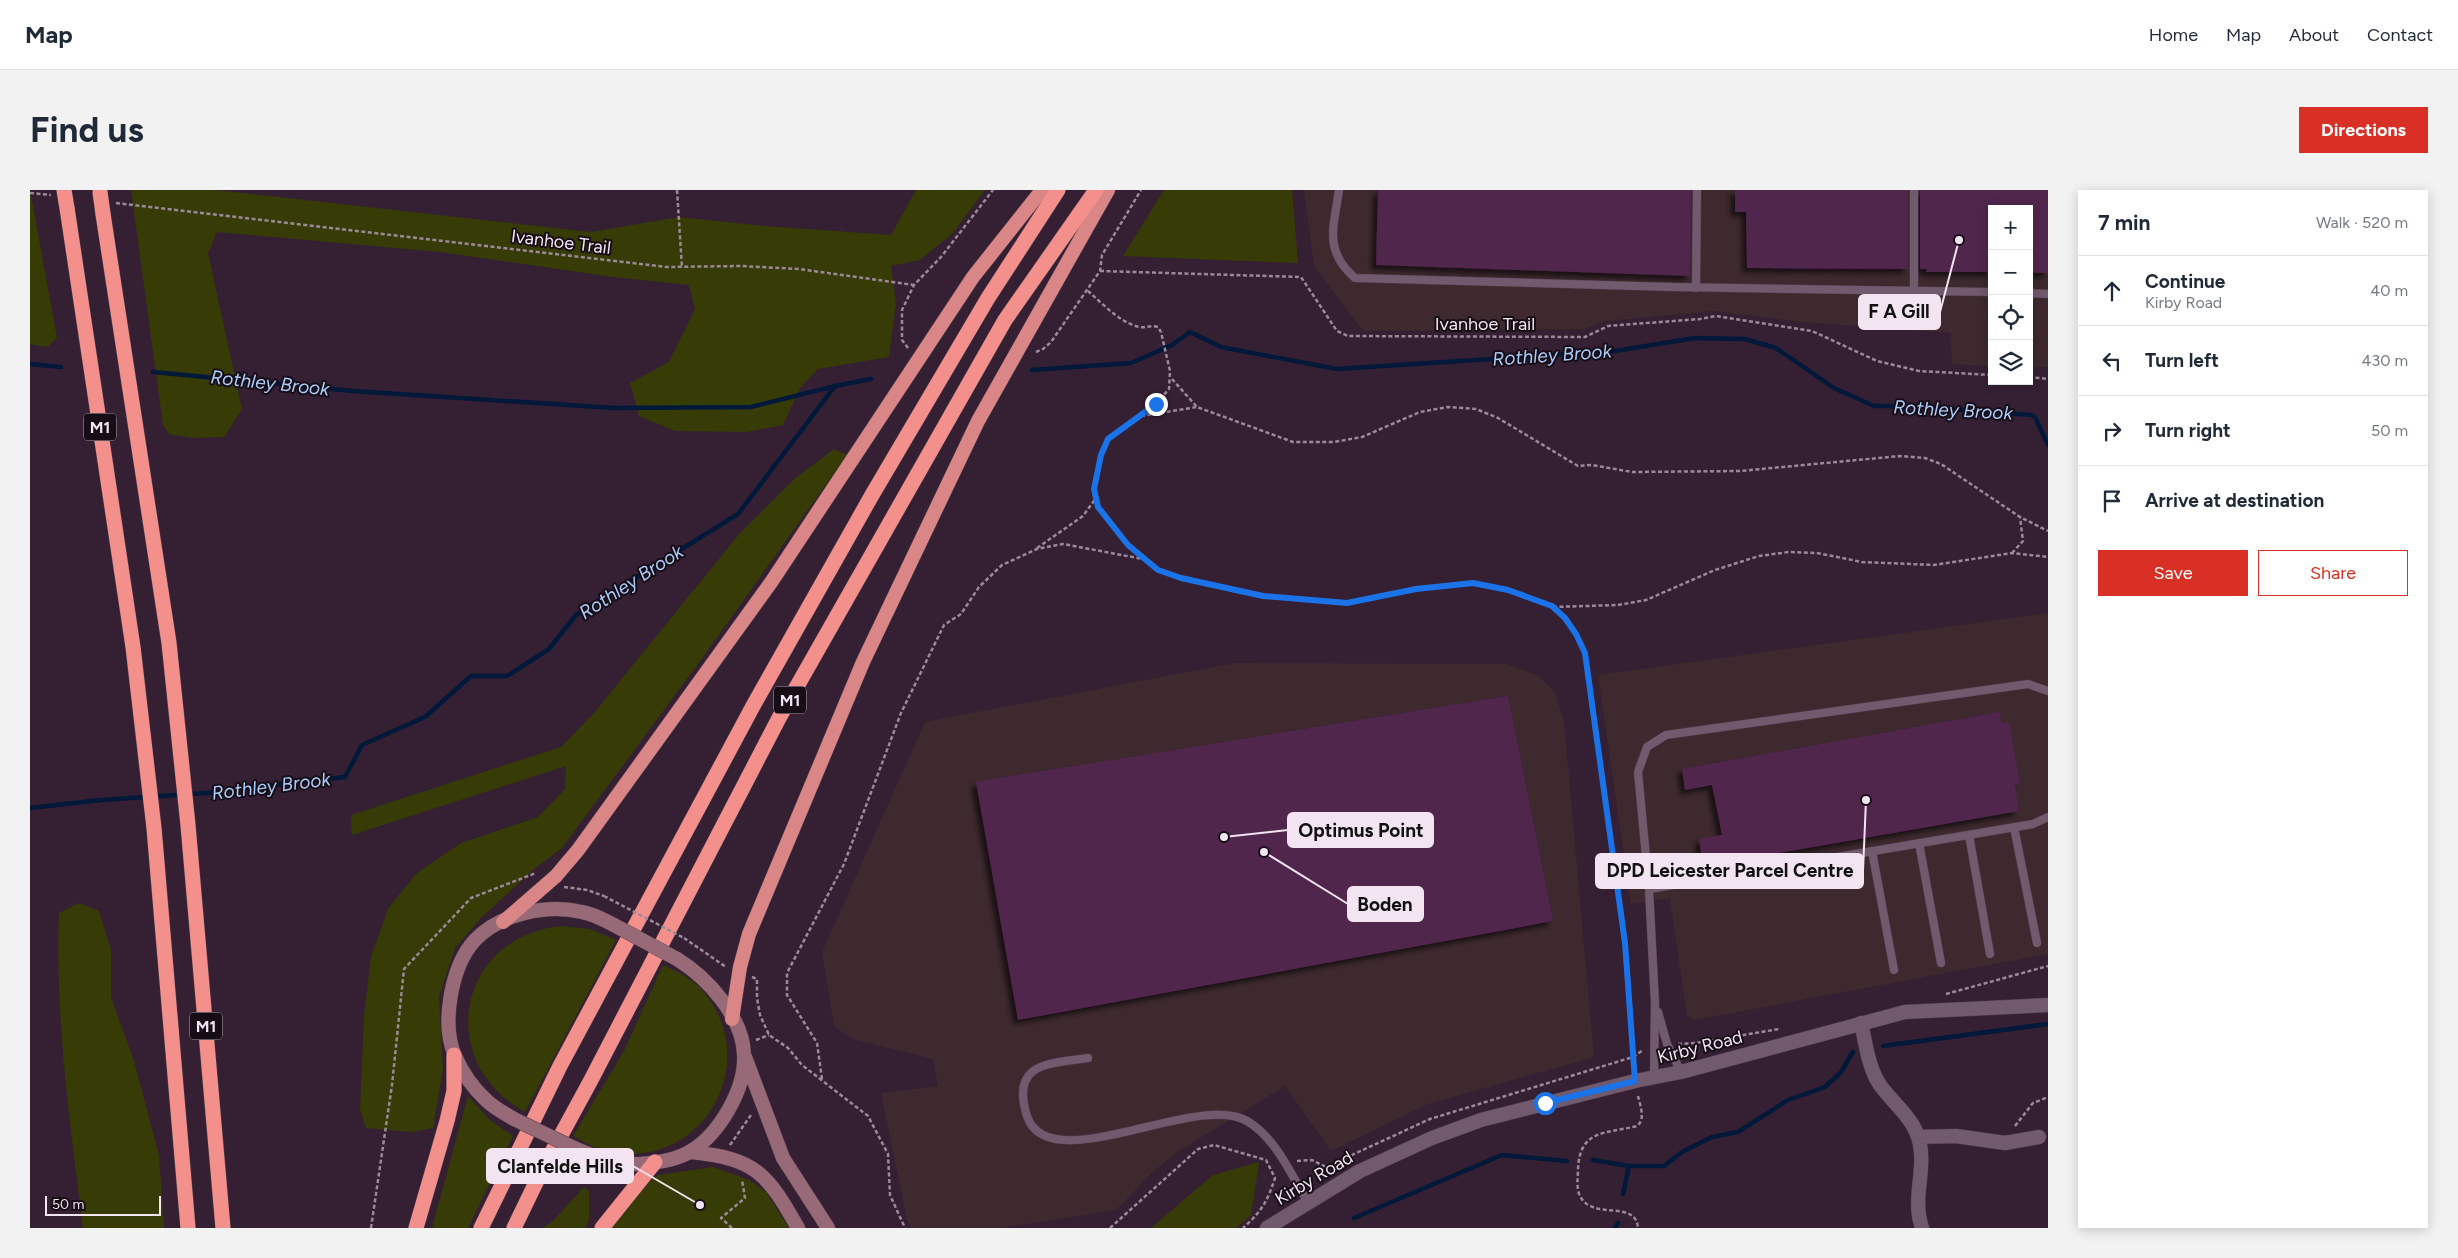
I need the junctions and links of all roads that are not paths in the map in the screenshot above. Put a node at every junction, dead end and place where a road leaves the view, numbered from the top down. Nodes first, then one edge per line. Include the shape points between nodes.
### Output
1 (64, 190) edge
2 (1042, 190) edge
3 (1058, 190) edge
4 (1096, 190) edge
5 (1108, 190) edge
6 (1339, 190) edge
7 (1697, 190) edge
8 (1914, 190) edge
9 (100, 191) edge
10 (1696, 288) junction
11 (1914, 290) junction
12 (1988, 292) edge
13 (2033, 293) edge
14 (2048, 294) edge
15 (2048, 691) edge
16 (2048, 817) edge
17 (2014, 827) junction
18 (1969, 835) junction
19 (1919, 843) junction
20 (1872, 851) junction
21 (1649, 889) junction
22 (503, 922) junction
23 (2036, 943) dead end
24 (1990, 954) dead end
25 (1941, 963) dead end
26 (1894, 970) dead end
27 (1656, 1003) junction
28 (2048, 1005) edge
29 (732, 1019) junction
30 (1861, 1023) junction
31 (454, 1055) junction
32 (744, 1056) junction
33 (1088, 1058) dead end
34 (1681, 1072) junction
35 (1654, 1078) junction
36 (2039, 1136) dead end
37 (1918, 1137) junction
38 (690, 1152) junction
39 (655, 1162) junction
40 (1308, 1202) junction
41 (188, 1228) edge
42 (223, 1228) edge
43 (416, 1228) edge
44 (481, 1228) edge
45 (514, 1228) edge
46 (602, 1228) edge
47 (798, 1228) edge
48 (828, 1228) edge
49 (1267, 1228) edge
50 (1922, 1228) edge

1 - 41 highway, M1, bridge via 133,647 154,828
2 - 22 highway via 973,277 772,580 578,850 556,876
3 - 44 highway, M1 via 988,298 753,706 560,1066
4 - 45 highway, M1 via 1005,320 779,718
5 - 29 highway via 978,421 863,662 749,934
6 - 10 lane via 1332,244 1345,270 1354,278
7 - 10 lane
8 - 11 lane
9 - 42 highway, M1, bridge via 169,643
10 - 11 lane
11 - 12 lane
13 - 14 lane
15 - 21 lane via 2028,684 1666,735 1647,747 1638,772
16 - 17 lane
17 - 18 lane
17 - 23 lane
18 - 19 lane
18 - 24 lane
19 - 20 lane
19 - 25 lane
20 - 21 lane
20 - 26 lane
21 - 27 lane
22 - 29 main road, bridge via 523,913 562,909 592,914 677,959 706,981 720,997
22 - 31 main road via 475,940 458,970 450,1012
27 - 34 lane via 1667,1044
27 - 35 lane
28 - 30 street, Kirby Road via 1906,1012
29 - 32 main road via 742,1041
30 - 34 street, Kirby Road
30 - 37 street via 1871,1067 1879,1084
31 - 39 main road, bridge via 478,1092 514,1119 599,1159 639,1164
31 - 43 highway via 454,1091 448,1121
32 - 38 main road via 741,1078 731,1106 716,1129
32 - 48 main road via 783,1158
33 - 40 lane via 1041,1066 1025,1080 1022,1098 1030,1125 1044,1137 1057,1141 1084,1140 1216,1113 1239,1118 1246,1120 1272,1144
34 - 35 street, Kirby Road
35 - 40 street, Kirby Road via 1517,1110 1448,1132 1368,1167
36 - 37 street via 2008,1143 1956,1136
37 - 50 street via 1922,1156 1917,1214
38 - 39 main road
38 - 47 main road via 736,1159 756,1170 775,1190
39 - 46 highway
40 - 49 street, Kirby Road

